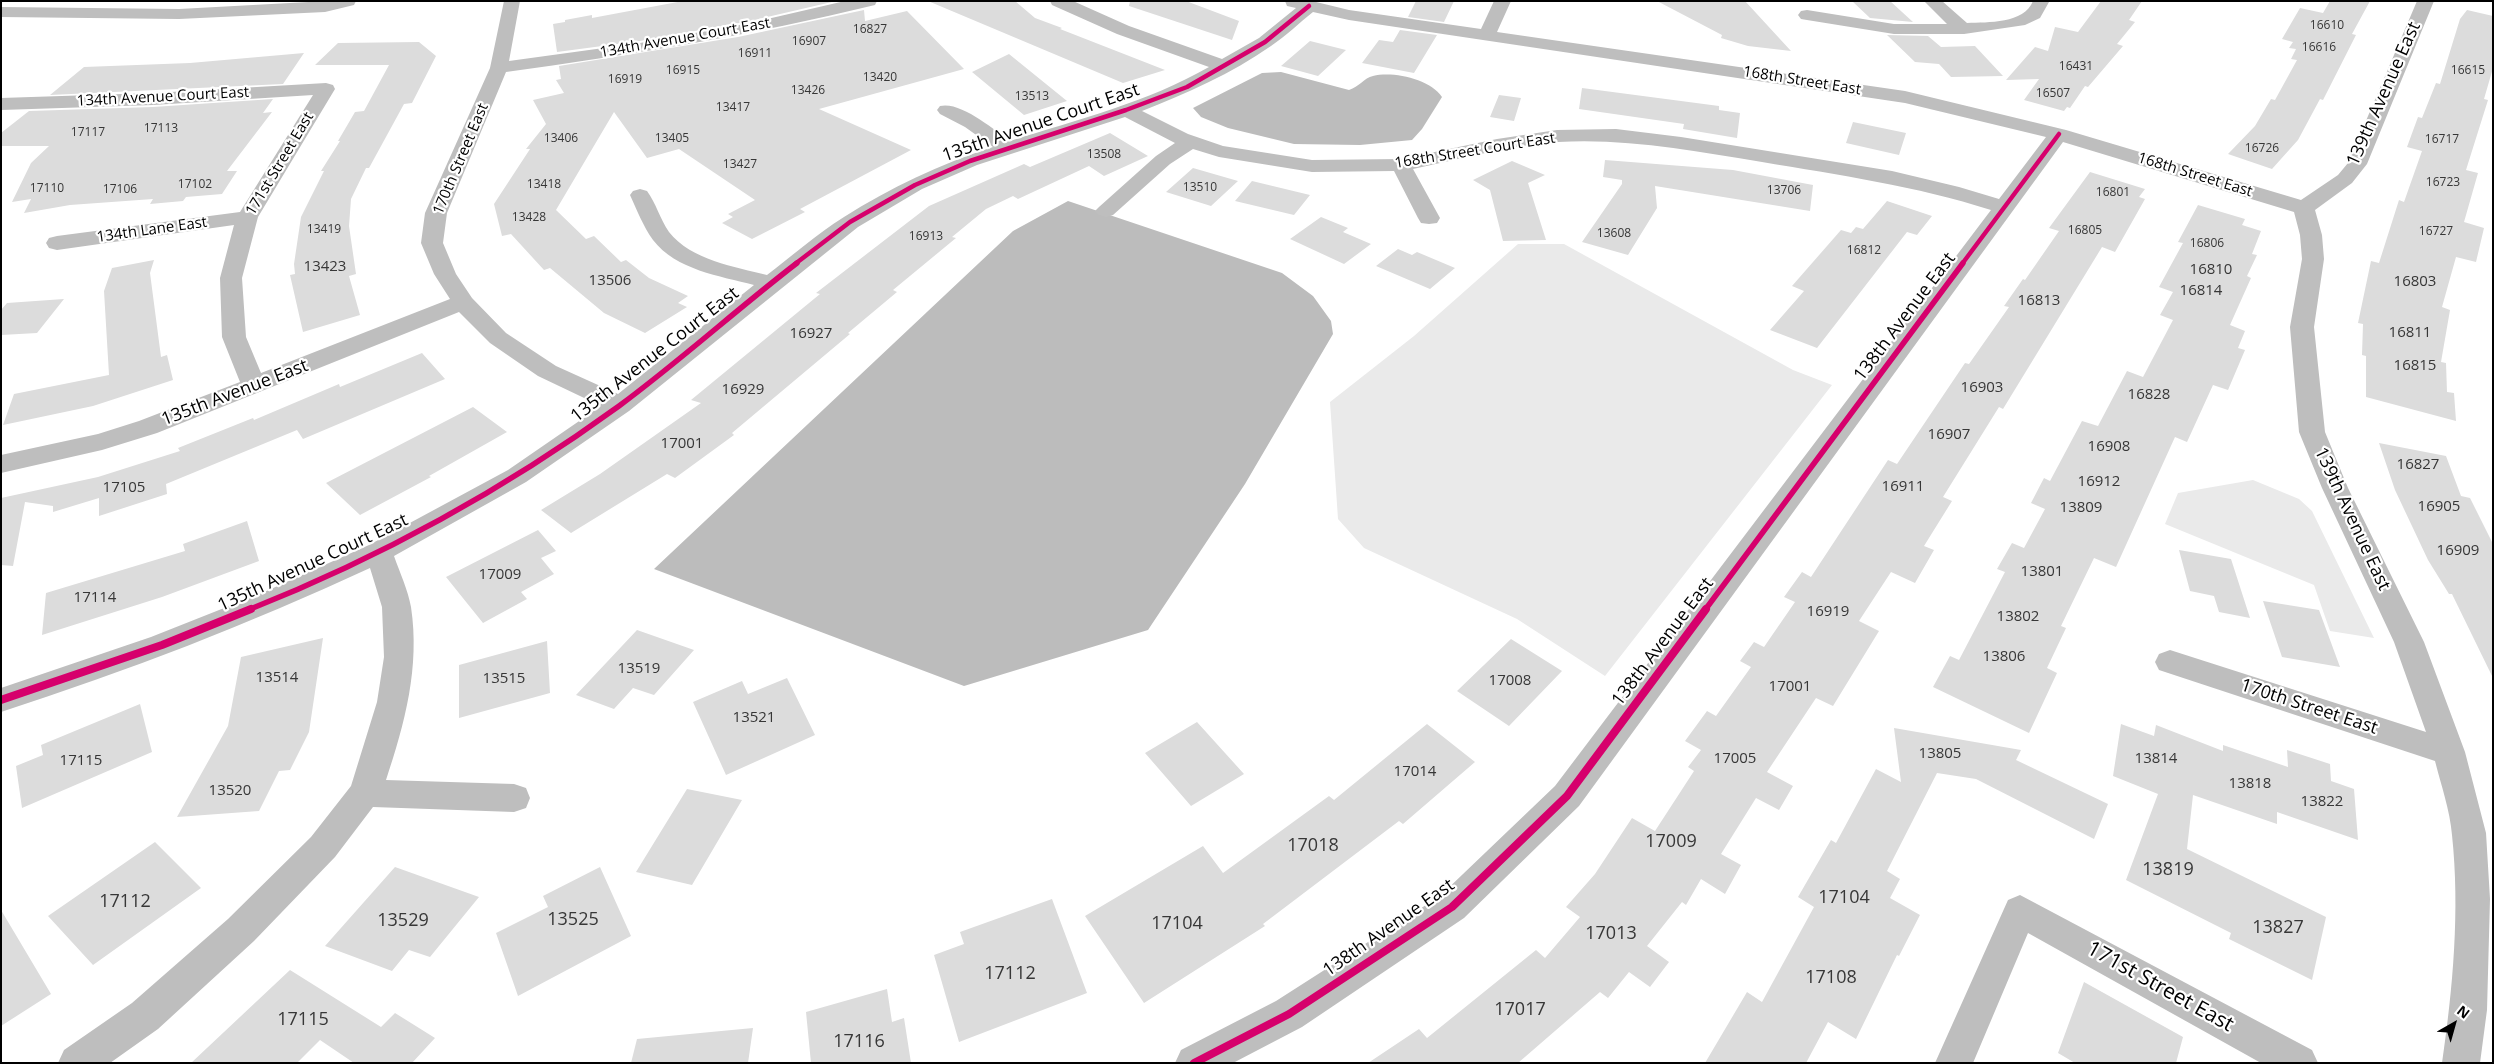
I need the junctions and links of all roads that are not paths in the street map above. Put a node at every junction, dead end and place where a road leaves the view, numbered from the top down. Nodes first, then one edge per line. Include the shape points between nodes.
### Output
1 (87, 1) edge
2 (96, 1) edge
3 (348, 1) edge
4 (512, 1) edge
5 (869, 1) edge
6 (1058, 1) edge
7 (1503, 1) edge
8 (1932, 1) edge
9 (2426, 1) edge
10 (2041, 2) edge
11 (1299, 4) edge
12 (1, 12) edge
13 (1807, 15) dead end
14 (1962, 28) junction
15 (1487, 35) junction
16 (1225, 66) junction
17 (499, 68) junction
18 (326, 89) joint
19 (1, 104) edge
20 (947, 110) dead end
21 (1126, 110) junction
22 (2059, 134) junction
23 (1191, 142) junction
24 (1007, 148) junction
25 (1401, 165) junction
26 (640, 195) dead end
27 (2005, 208) junction
28 (2304, 208) junction
29 (1106, 211) dead end
30 (247, 217) junction
31 (1429, 218) dead end
32 (57, 243) dead end
33 (771, 283) junction
34 (463, 302) junction
35 (254, 386) junction
36 (620, 405) junction
37 (1, 464) edge
38 (379, 552) junction
39 (2170, 662) dead end
40 (1, 700) edge
41 (2449, 752) junction
42 (365, 793) junction
43 (514, 798) dead end
44 (77, 1063) edge
45 (1194, 1063) edge
46 (1954, 1063) edge
47 (2299, 1063) edge
48 (2461, 1063) edge

1 - 2 street
3 - 12 street via 325,8 179,14
4 - 17 street, 170th Street East
5 - 17 street, 134th Avenue Court East via 750,28 640,48
6 - 16 street via 1123,30
7 - 15 street
8 - 14 street
9 - 28 street, 139th Avenue East via 2357,164 2345,179
10 - 14 street via 2029,18 2010,24
11 - 15 street, 168th Street East via 1349,15
11 - 16 street, 135th Avenue Court East via 1265,42
13 - 14 street via 1896,29
15 - 22 street, 168th Street East via 1904,97
16 - 21 street, 135th Avenue Court East via 1187,86
17 - 34 street, 170th Street East via 436,213 432,243 445,274
18 - 19 street, 134th Avenue Court East
18 - 30 street, 171st Street East
20 - 24 street
21 - 23 street, 168th Street Court East
21 - 24 street, 135th Avenue Court East
22 - 27 street, 138th Avenue East
22 - 28 street, 168th Street East
23 - 25 street, 168th Street Court East via 1219,151 1312,166
23 - 29 street via 1163,160
24 - 33 street, 135th Avenue Court East via 915,185 850,222
25 - 27 street, 168th Street Court East via 1557,136 1616,135 1892,177
25 - 31 street
26 - 33 street via 663,238 679,252 705,265
27 - 45 street, 138th Avenue East via 1567,796 1452,907 1289,1014
28 - 41 street, 139th Avenue East via 2313,259 2302,327 2312,432 2335,488 2409,642
30 - 32 street, 134th Lane East
30 - 35 street, 171st Street East via 231,278 234,337
33 - 36 street, 135th Avenue Court East
34 - 35 street, 135th Avenue East
34 - 36 street, 170th Street East via 498,338 547,371
35 - 37 street, 135th Avenue East via 102,442
36 - 38 street, 135th Avenue Court East via 518,476
38 - 40 street, 135th Avenue Court East via 272,601 162,645
38 - 42 street via 396,606 400,664 391,718
39 - 41 street, 170th Street East
41 - 48 street, 139th Avenue East via 2470,834 2473,899 2468,1010
42 - 43 street
42 - 44 street via 323,847 241,930 145,1016
46 - 47 street, 171st Street East via 2020,911

